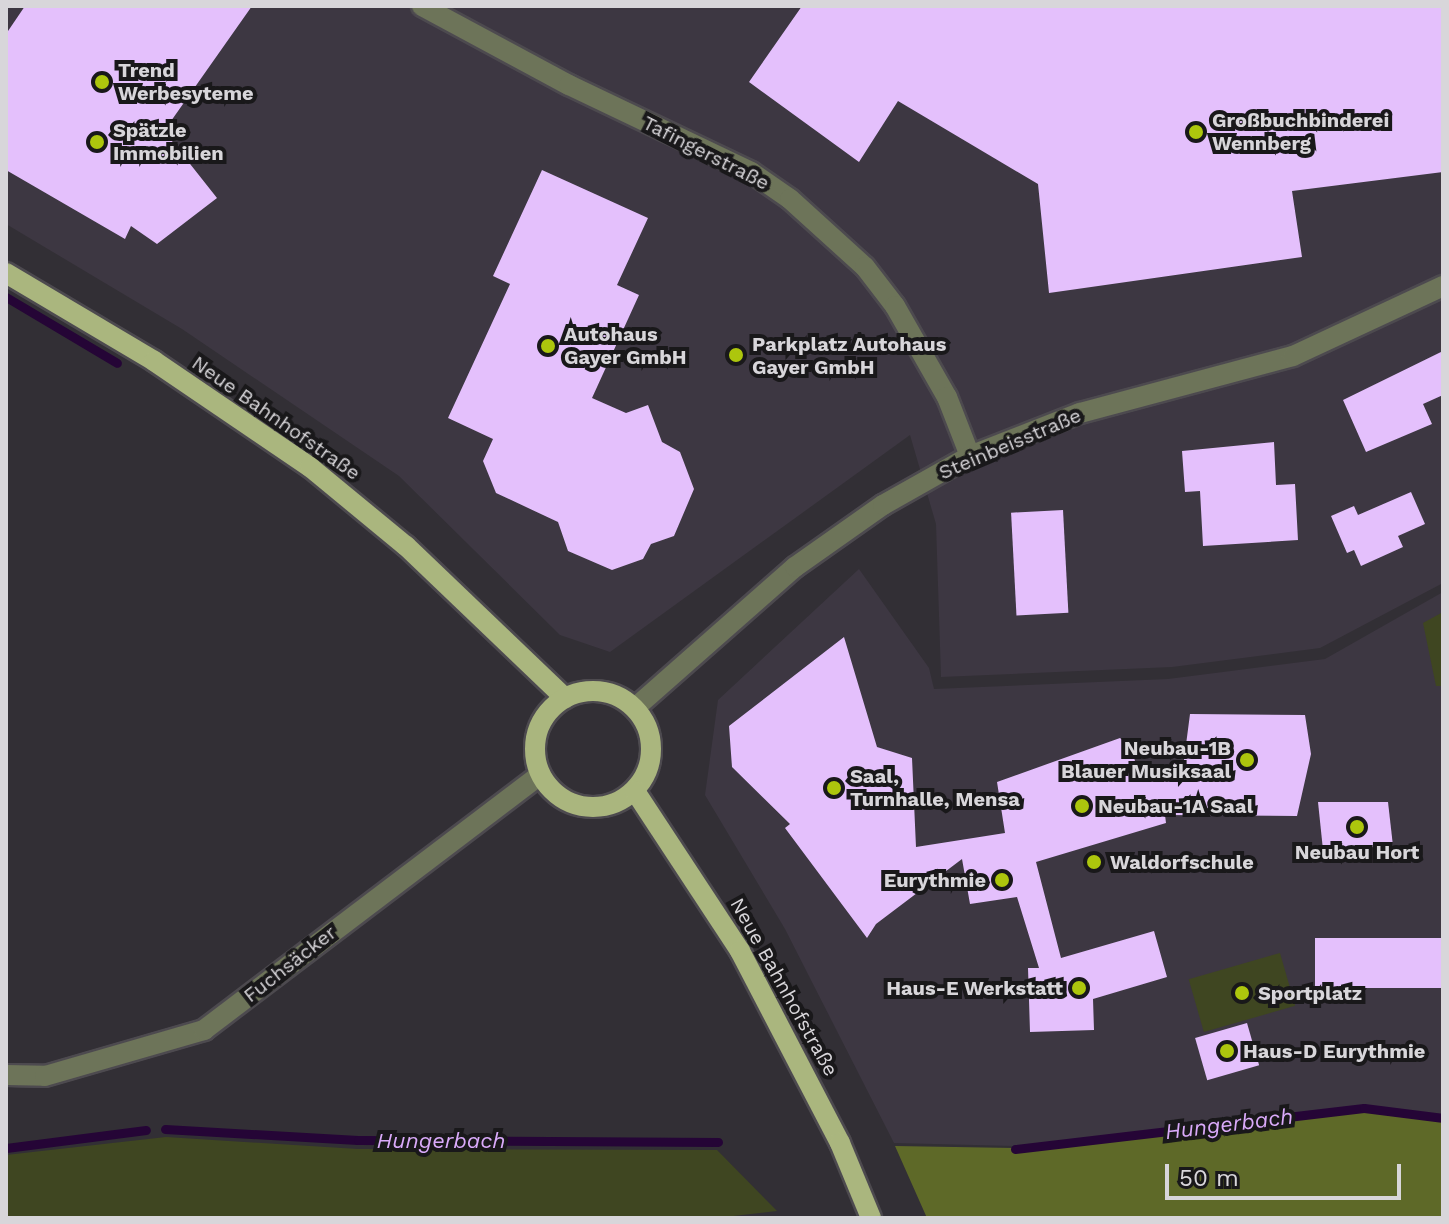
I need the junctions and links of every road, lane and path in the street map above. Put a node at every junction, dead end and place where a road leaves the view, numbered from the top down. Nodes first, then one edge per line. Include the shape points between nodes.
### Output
1 (422, 6) edge
2 (6, 273) edge
3 (1443, 286) edge
4 (970, 456) junction
5 (565, 698) junction
6 (635, 708) junction
7 (540, 775) junction
8 (635, 791) junction
9 (6, 1075) edge
10 (871, 1218) edge

1 - 4 street, Tafingerstraße via 569,85 751,172 790,199 865,267 895,306 947,397
2 - 5 main road, Neue Bahnhofstraße via 154,361 310,467 406,546
3 - 4 street, Steinbeisstraße via 1293,356 1080,413
4 - 6 street, Steinbeisstraße via 883,505 795,567
5 - 6 main road via 601,691
5 - 7 main road via 537,732
6 - 8 main road via 652,749
7 - 8 main road via 554,793 595,808
7 - 9 street, Fuchsäcker via 204,1030 45,1076
8 - 10 main road, Neue Bahnhofstraße via 740,951 840,1143

